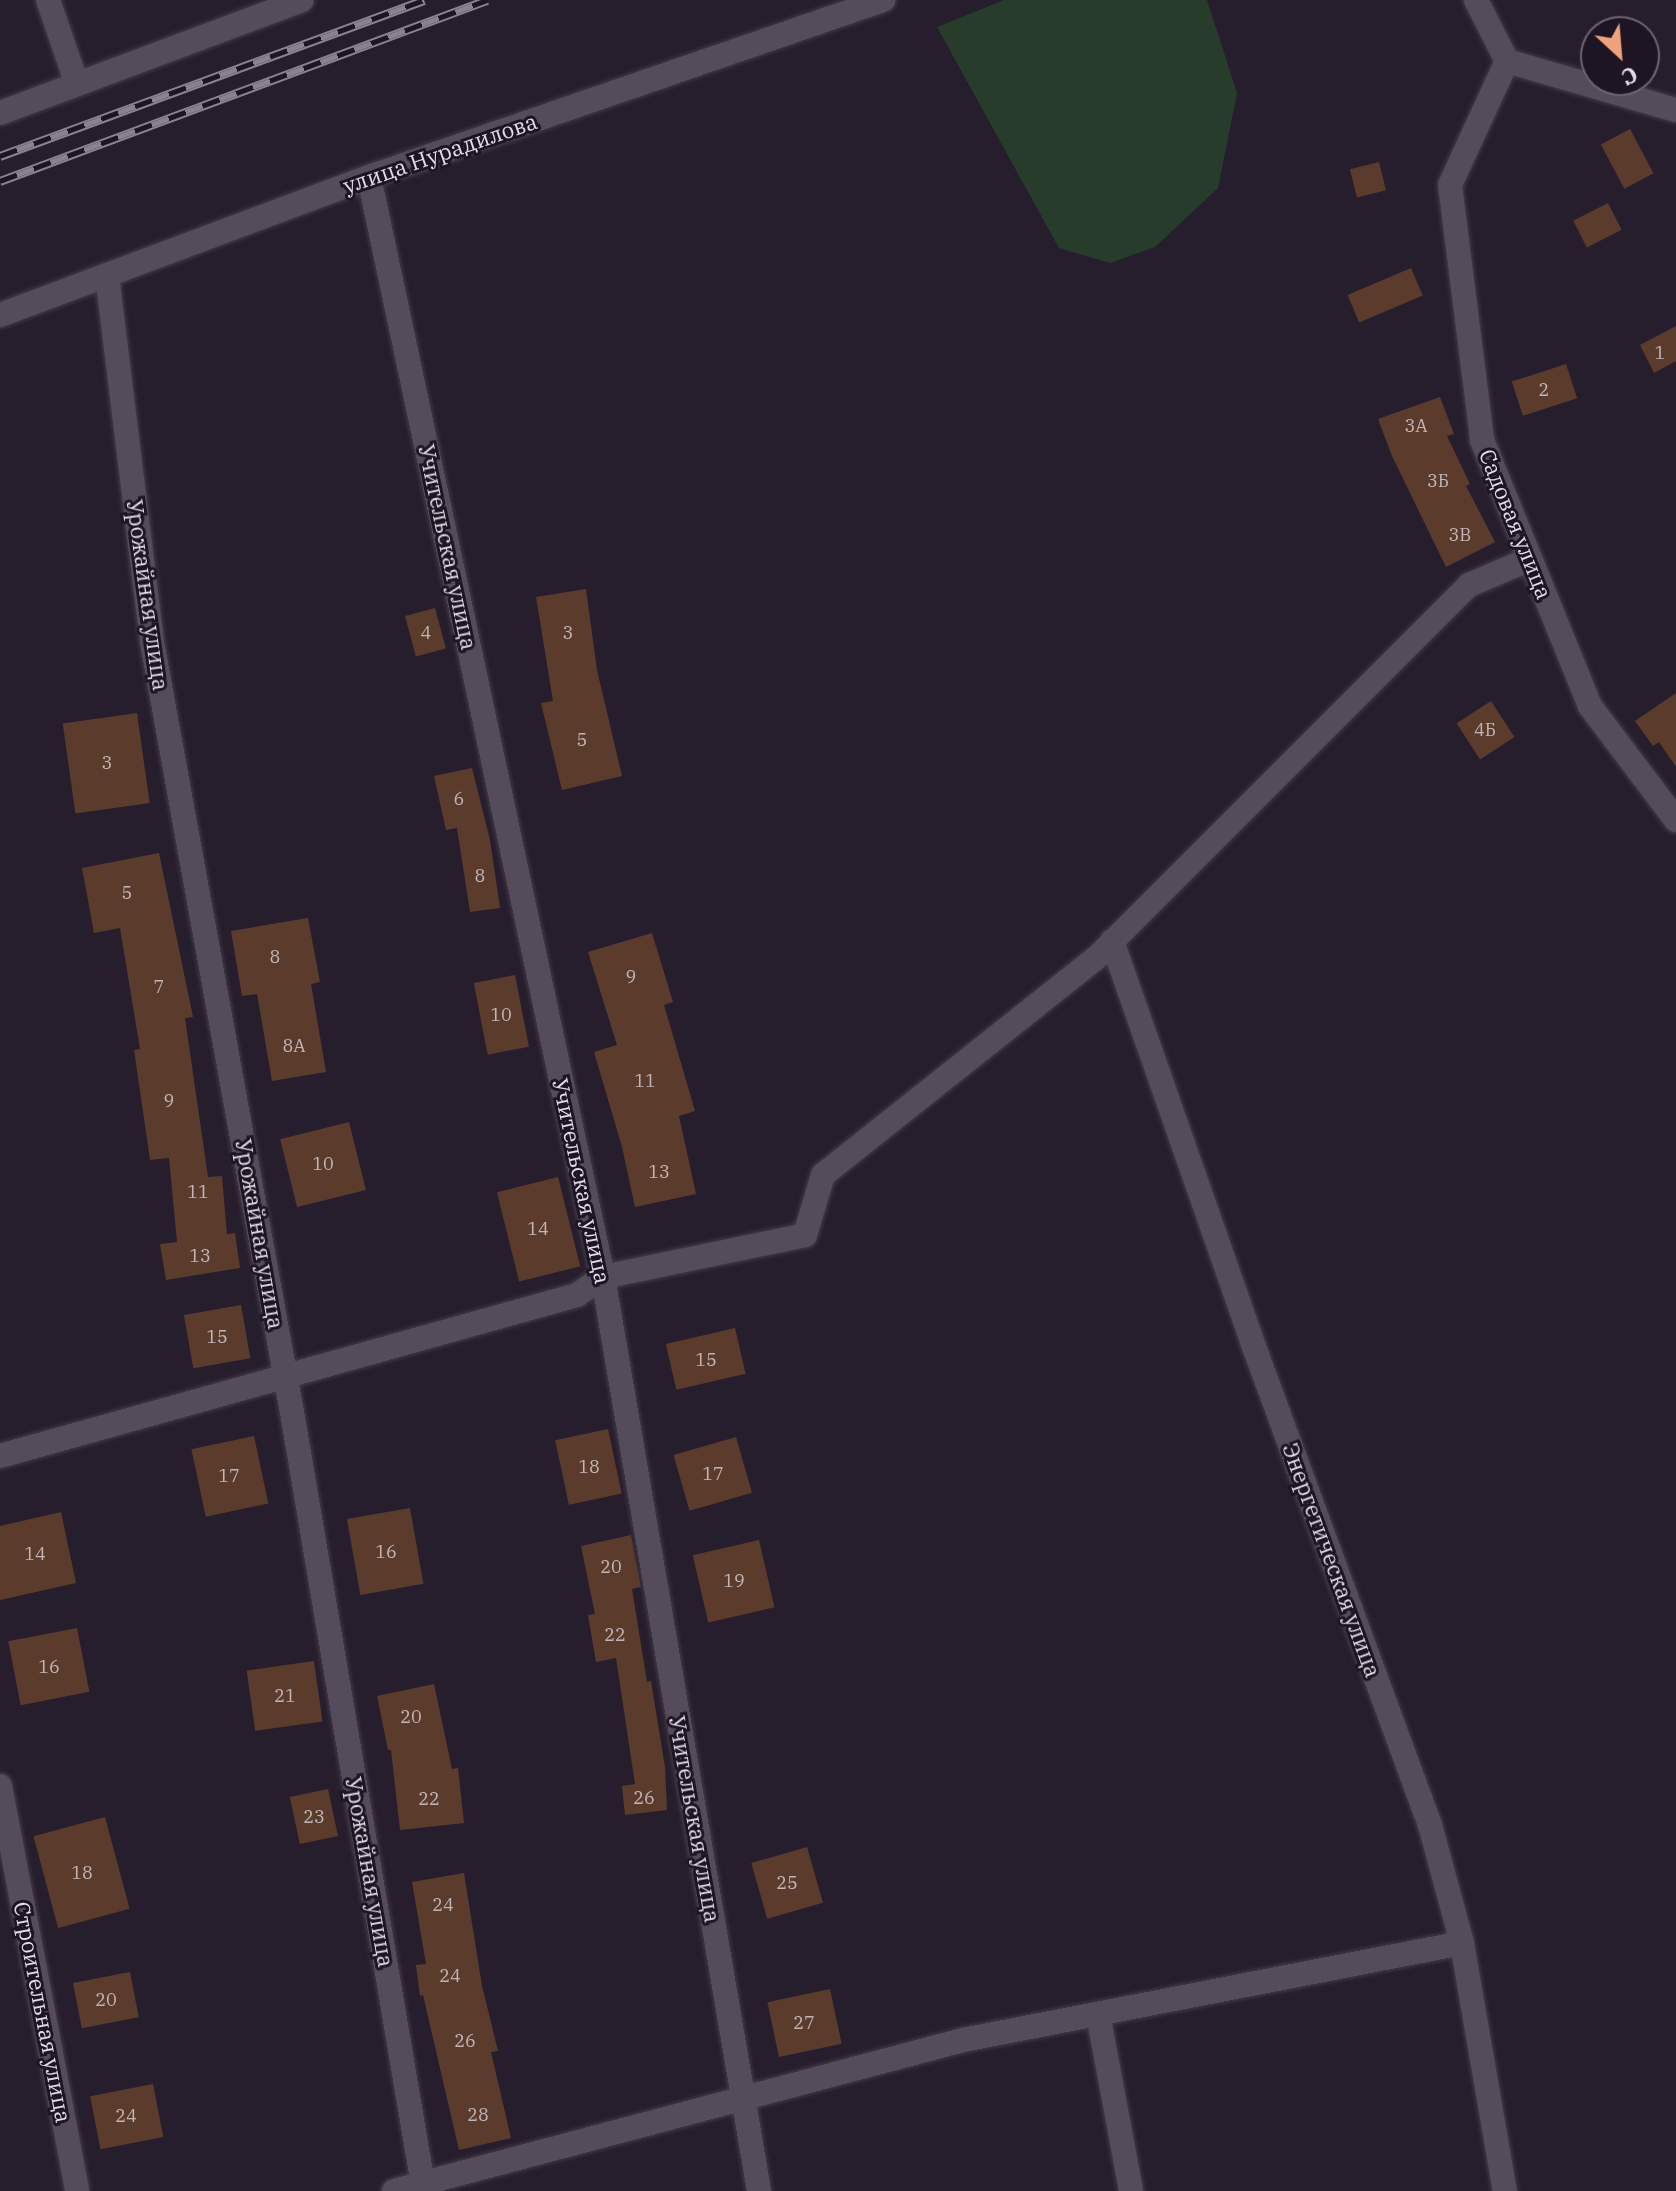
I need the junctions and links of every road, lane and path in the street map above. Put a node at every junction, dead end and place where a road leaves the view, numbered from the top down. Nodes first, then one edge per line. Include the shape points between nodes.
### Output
1 (48, 0) edge
2 (302, 0) edge
3 (883, 0) edge
4 (1476, 0) edge
5 (1507, 61) junction
6 (77, 84) junction
7 (1676, 110) edge
8 (0, 113) edge
9 (369, 177) junction
10 (107, 275) junction
11 (0, 315) edge
12 (1530, 559) junction
13 (1676, 820) edge
14 (1112, 941) junction
15 (603, 1277) junction
16 (286, 1375) junction
17 (0, 1456) edge
18 (0, 1786) edge
19 (1462, 1943) junction
20 (1098, 2014) junction
21 (743, 2098) junction
22 (423, 2187) edge
23 (77, 2191) edge
24 (394, 2191) edge
25 (759, 2191) edge
26 (1131, 2191) edge
27 (1505, 2191) edge

1 - 6 street
2 - 6 street
3 - 9 street, улица Нурадилова
4 - 5 street
5 - 7 street
5 - 12 street, Садовая улица via 1450,185 1482,440
6 - 8 street
9 - 10 street, улица Нурадилова
9 - 15 street, Учительская улица
10 - 11 street, улица Нурадилова
10 - 16 street, Урожайная улица via 152,642
12 - 13 street, Садовая улица via 1590,706
12 - 14 street via 1469,585
14 - 15 street via 823,1175 805,1235
14 - 19 street, Энергетическая улица via 1430,1825
15 - 16 street via 577,1295
15 - 21 street, Учительская улица
16 - 17 street
16 - 22 street, Урожайная улица
18 - 23 street, Строительная улица
19 - 20 street
19 - 27 street, Энергетическая улица
20 - 21 street via 963,2040
20 - 26 street
21 - 22 street
21 - 25 street, Учительская улица
22 - 24 street

